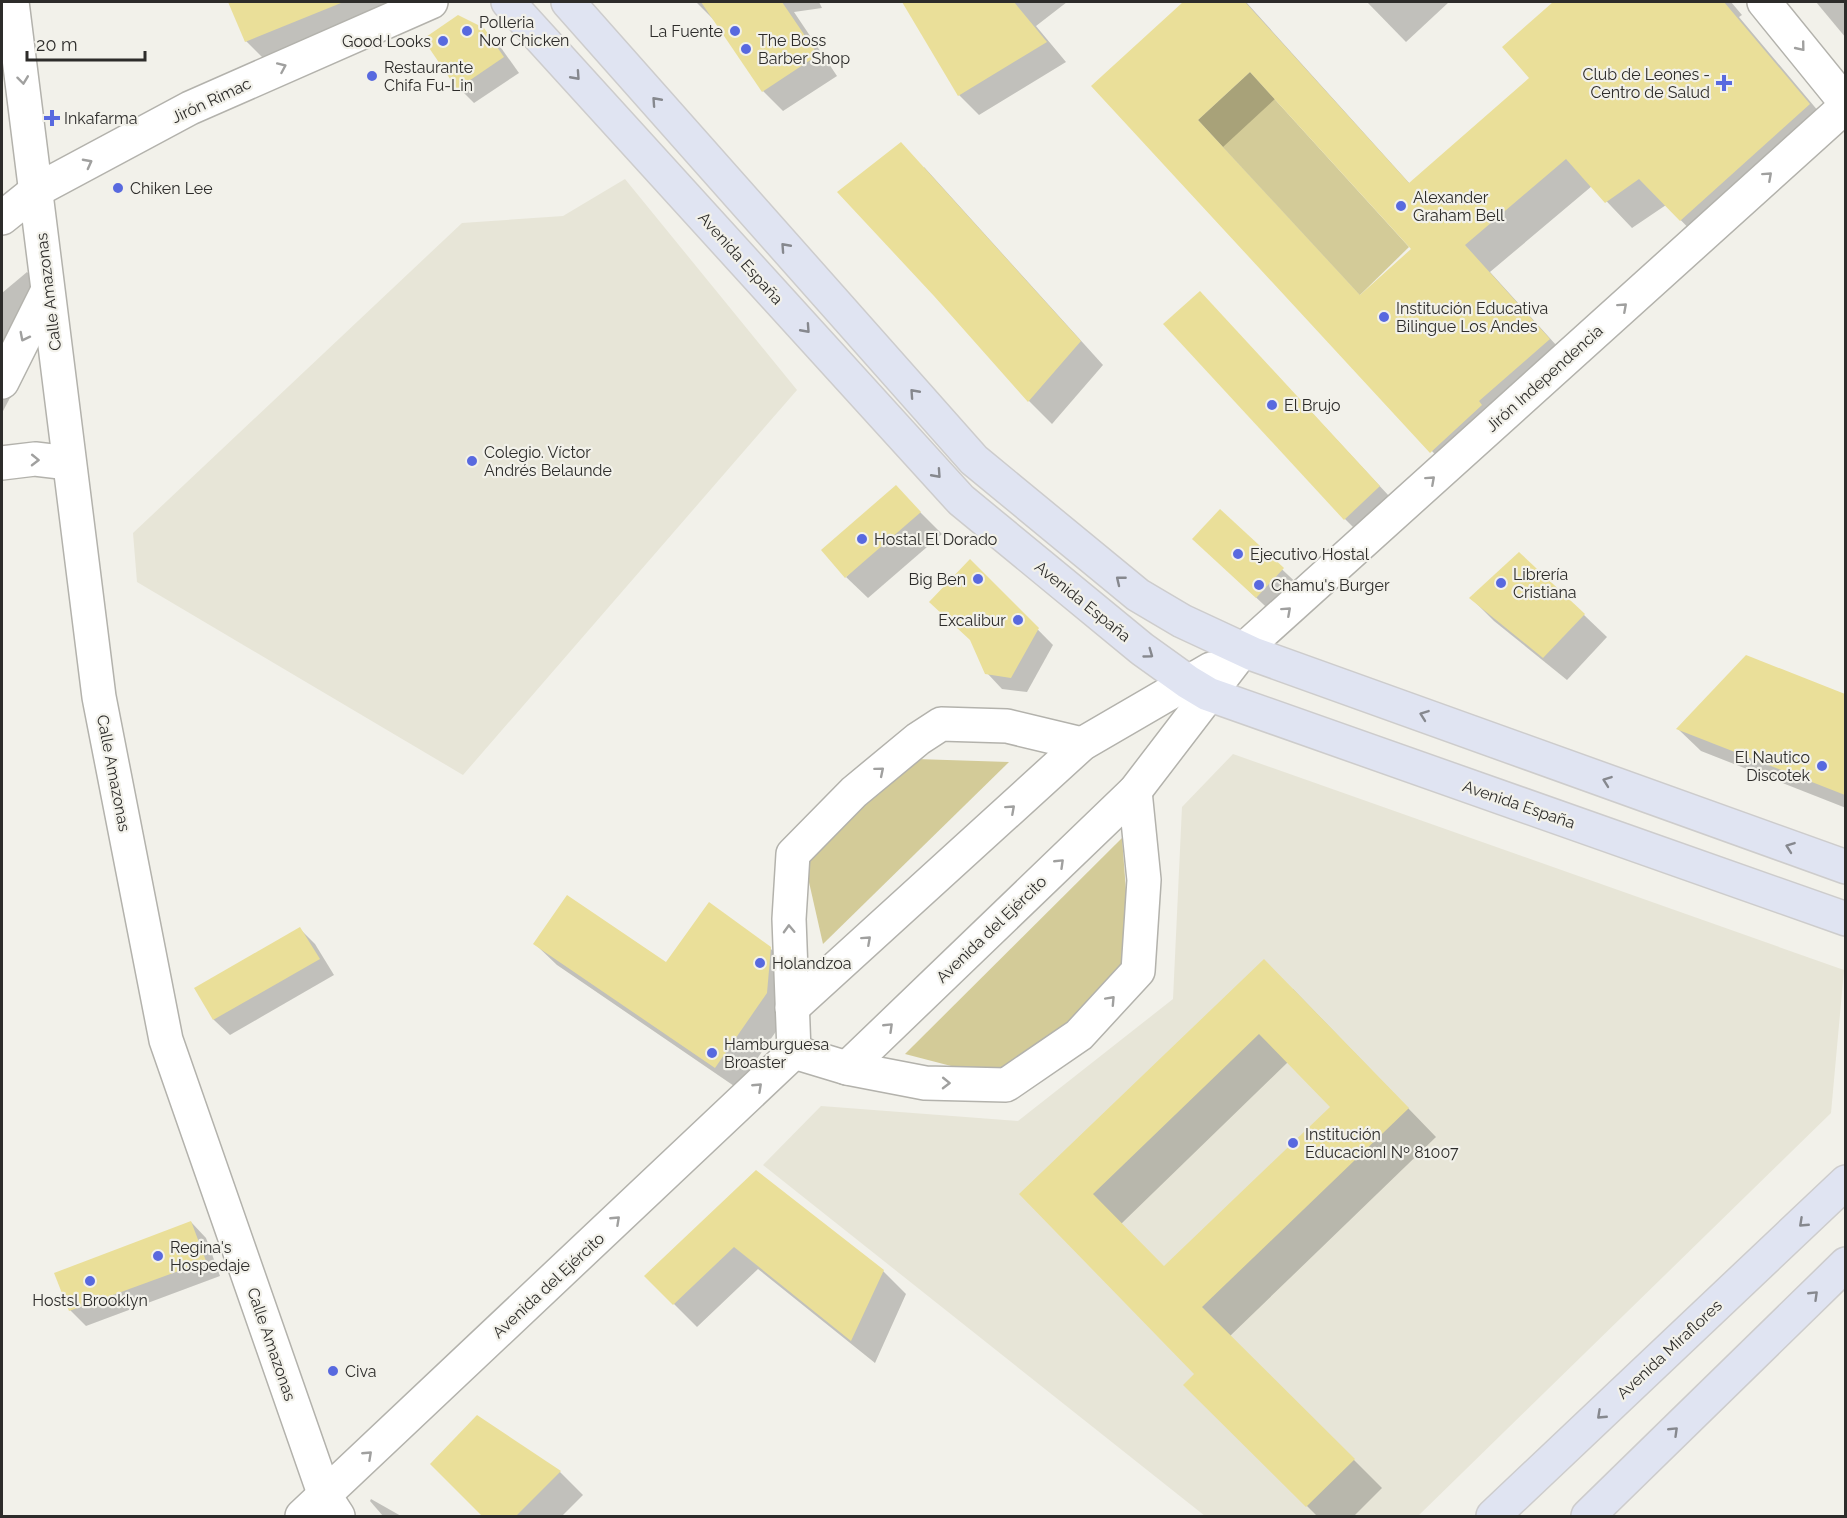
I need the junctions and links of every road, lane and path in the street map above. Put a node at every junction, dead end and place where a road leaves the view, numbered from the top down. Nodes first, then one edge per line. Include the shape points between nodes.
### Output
1 (12, 2) edge
2 (431, 2) edge
3 (508, 2) edge
4 (568, 2) edge
5 (1764, 2) edge
6 (1845, 105) edge
7 (37, 190) junction
8 (2, 218) edge
9 (47, 291) junction
10 (2, 382) edge
11 (2, 463) edge
12 (69, 463) junction
13 (1243, 650) junction
14 (1198, 688) junction
15 (1083, 744) junction
16 (1135, 791) junction
17 (1845, 867) edge
18 (1845, 919) edge
19 (792, 1008) junction
20 (794, 1052) junction
21 (847, 1068) junction
22 (1845, 1182) edge
23 (1845, 1264) edge
24 (322, 1510) edge
25 (1493, 1516) edge
26 (1588, 1516) edge

1 -> 7 street, Calle Amazonas
7 -> 2 street, Jirón Rimac via 190,108
3 -> 14 main road, Avenida España via 961,501 1142,649
13 -> 4 main road via 1138,595 974,460
5 -> 6 street
13 -> 6 street, Jirón Independencia
7 - 8 street, Jirón Rimac
7 - 9 street, Calle Amazonas
9 -> 10 street
9 - 12 street, Calle Amazonas
11 -> 12 street via 35,459
12 - 24 street, Calle Amazonas via 99,697 166,1040
13 - 14 street, Avenida del Ejército
17 -> 13 main road
14 - 15 street, Avenida del Ejército
14 - 16 street, Avenida del Ejército
14 - 18 main road, Avenida España
19 -> 15 street, Avenida del Ejército
19 -> 15 street via 789,919 793,854 854,792 941,724 1007,726
21 -> 16 street, Avenida del Ejército
21 -> 16 street via 925,1083 1006,1085 1078,1035 1138,971 1144,880
19 - 20 street
20 - 21 street
24 -> 20 street, Avenida del Ejército
22 -> 25 main road, Avenida Miraflores
26 -> 23 main road

